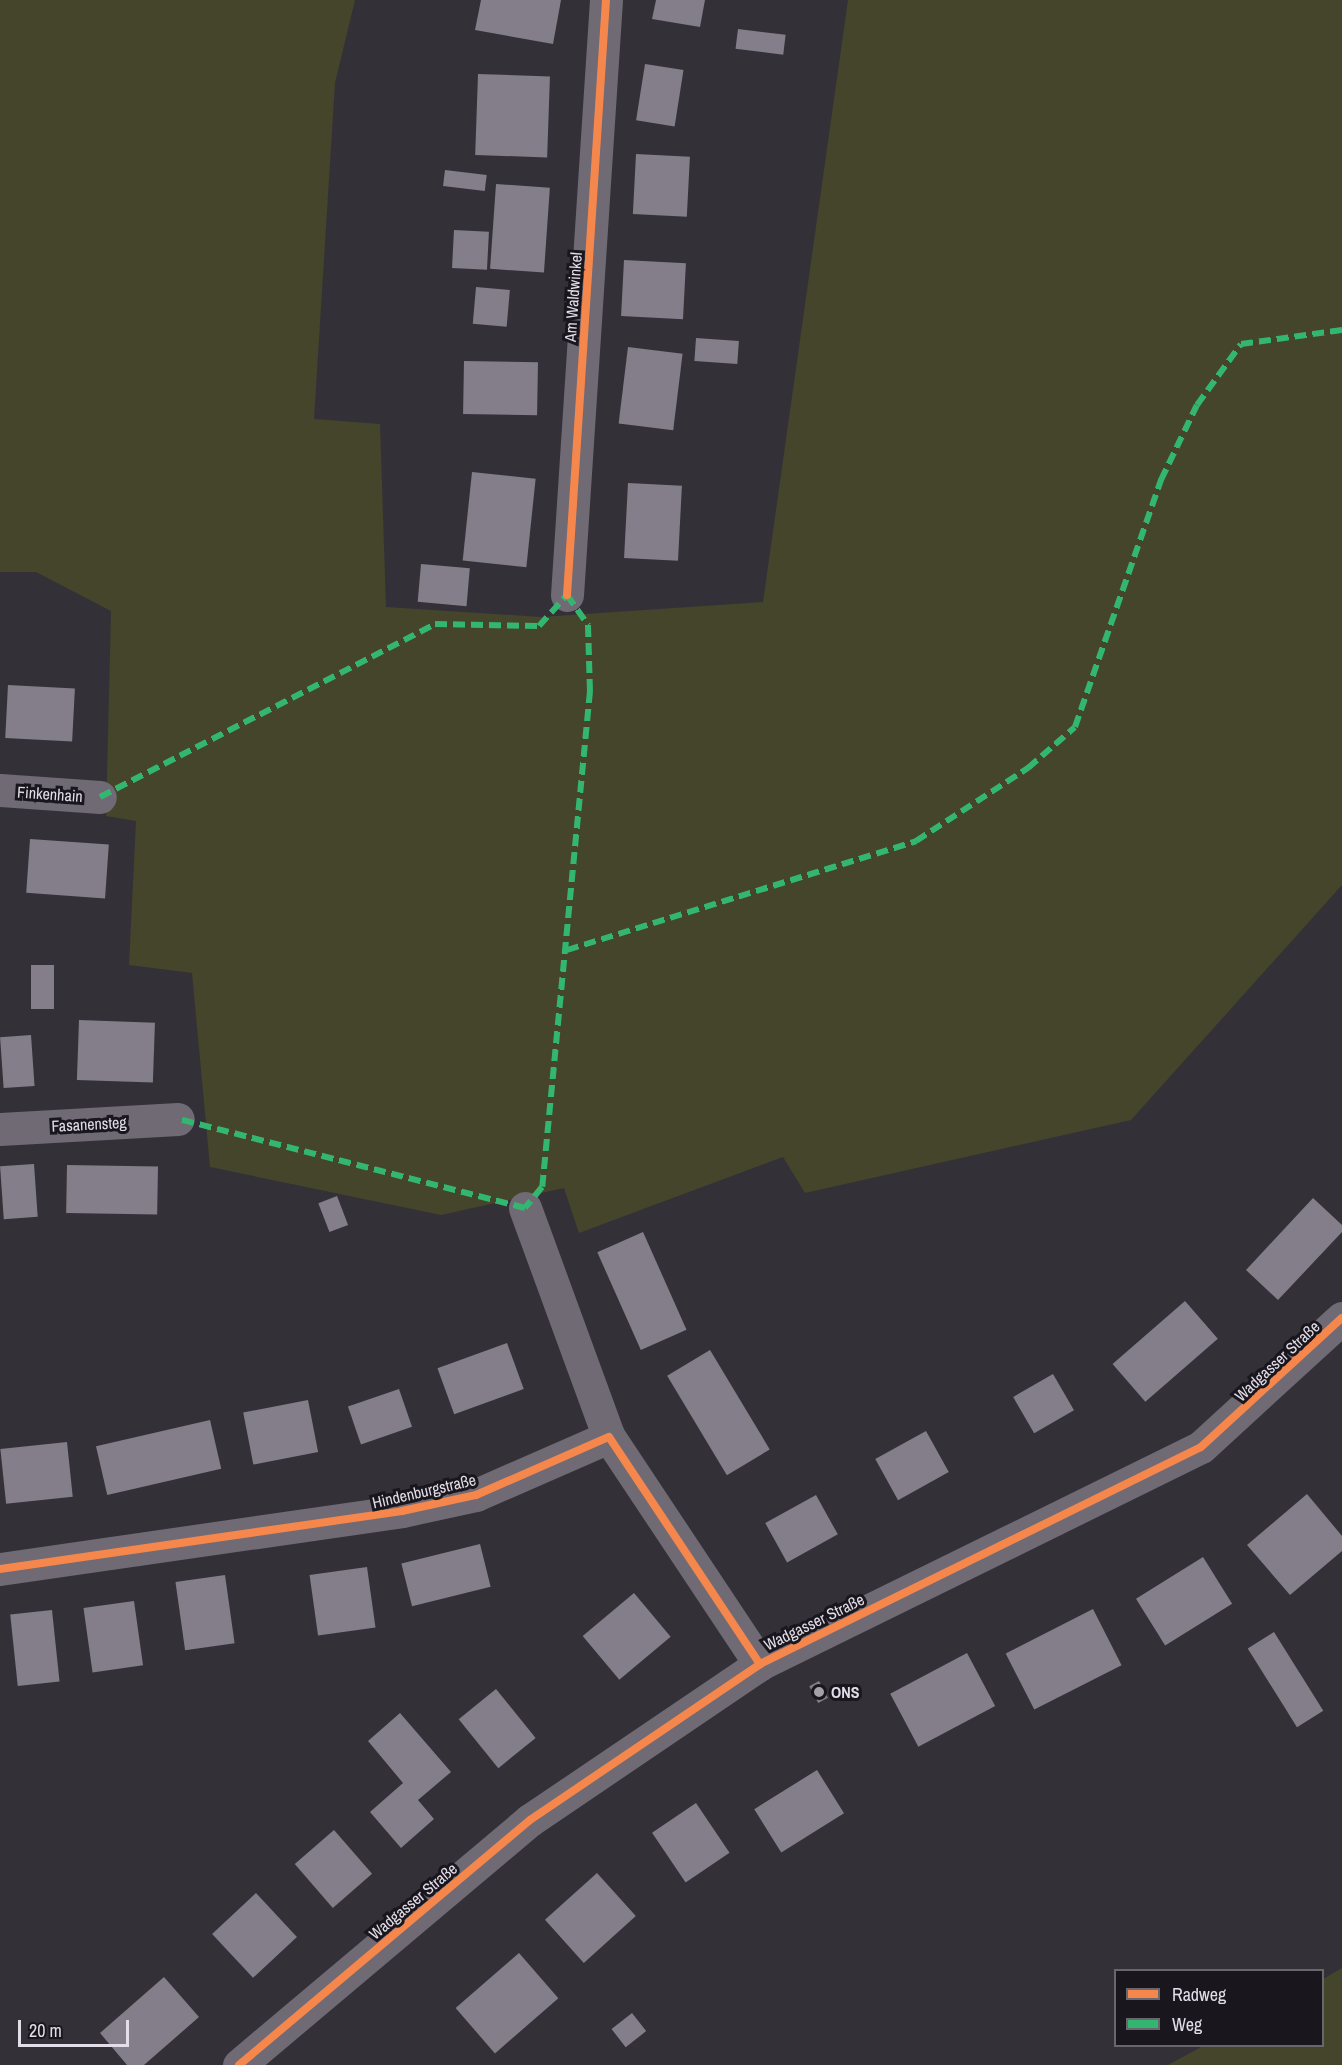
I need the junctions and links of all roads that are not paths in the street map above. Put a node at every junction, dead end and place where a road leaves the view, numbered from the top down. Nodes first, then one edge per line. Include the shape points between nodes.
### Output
1 (606, 0) edge
2 (567, 595) dead end
3 (0, 790) edge
4 (100, 797) dead end
5 (178, 1119) dead end
6 (0, 1129) edge
7 (525, 1208) dead end
8 (1342, 1318) edge
9 (609, 1437) junction
10 (0, 1569) edge
11 (760, 1664) junction
12 (239, 2065) edge

1 - 2 street, Am Waldwinkel
3 - 4 street, Finkenhain
5 - 6 street, Fasanensteg
7 - 9 street
8 - 11 street, Wadgasser Straße via 1202,1447
9 - 10 street, Hindenburgstraße via 476,1495 413,1509
9 - 11 street
11 - 12 street, Wadgasser Straße via 530,1820

